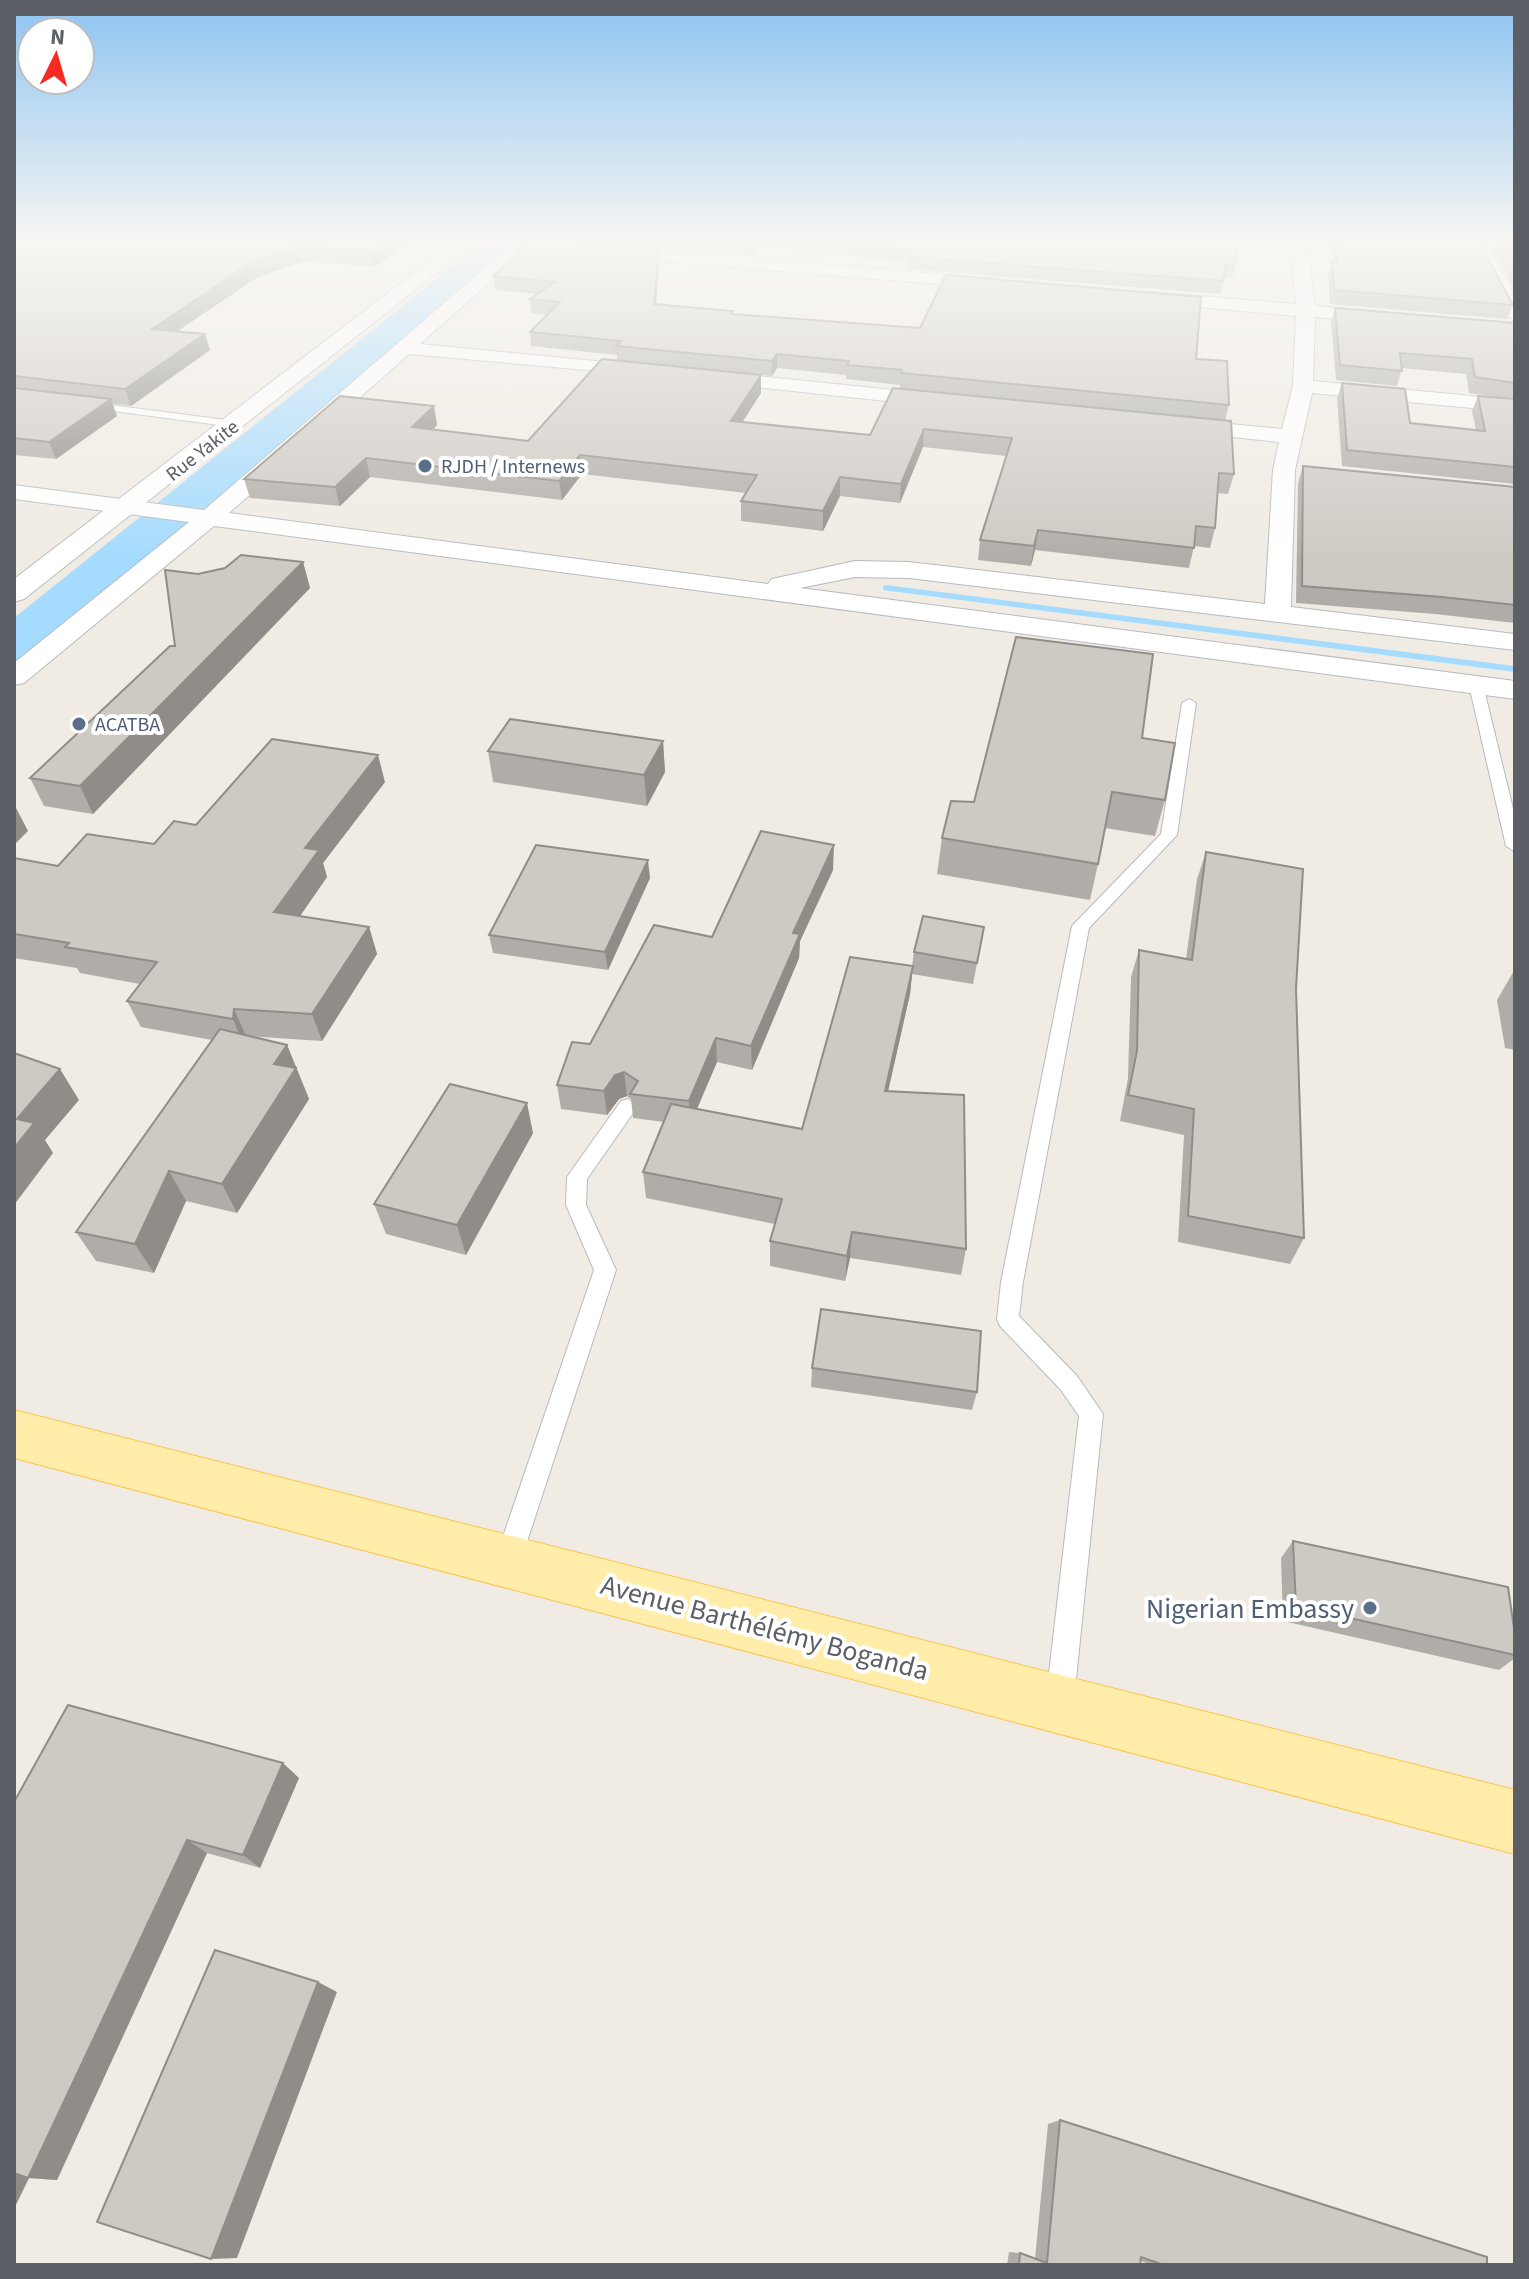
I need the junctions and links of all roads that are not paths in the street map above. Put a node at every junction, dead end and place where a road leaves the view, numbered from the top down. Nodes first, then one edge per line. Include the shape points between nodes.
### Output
1 (328, 350) edge
2 (403, 350) edge
3 (430, 350) edge
4 (1304, 350) edge
5 (1303, 386) junction
6 (73, 404) edge
7 (970, 404) edge
8 (1515, 406) edge
9 (1154, 423) edge
10 (234, 424) junction
11 (1292, 437) junction
12 (1284, 470) junction
13 (1315, 473) edge
14 (14, 492) edge
15 (128, 508) junction
16 (209, 518) junction
17 (758, 591) junction
18 (14, 593) edge
19 (1278, 613) junction
20 (1515, 642) edge
21 (14, 677) edge
22 (1476, 685) junction
23 (1515, 690) edge
24 (1189, 703) dead end
25 (1514, 846) edge
26 (628, 1106) edge
27 (14, 1434) edge
28 (508, 1560) junction
29 (1059, 1703) junction
30 (1515, 1822) edge

1 - 10 main road, Rue Yakite
2 - 16 street
3 - 7 street
4 - 5 street
5 - 8 street
5 - 11 street
6 - 10 lane
9 - 11 street
10 - 15 main road, Rue Yakite
11 - 12 street
12 - 13 street
12 - 19 street
14 - 15 street
15 - 16 street
15 - 18 main road, Rue Yakite
16 - 17 street
16 - 21 street
17 - 19 street via 855,569 909,570
17 - 22 street
19 - 20 street
22 - 23 street
22 - 25 lane
24 - 29 lane via 1169,835 1081,926 1012,1282 1008,1319 1091,1414
26 - 28 lane via 577,1177 576,1205 605,1270
27 - 28 main road, Avenue Barthélémy Boganda
28 - 29 main road, Avenue Barthélémy Boganda
29 - 30 main road, Avenue Barthélémy Boganda

